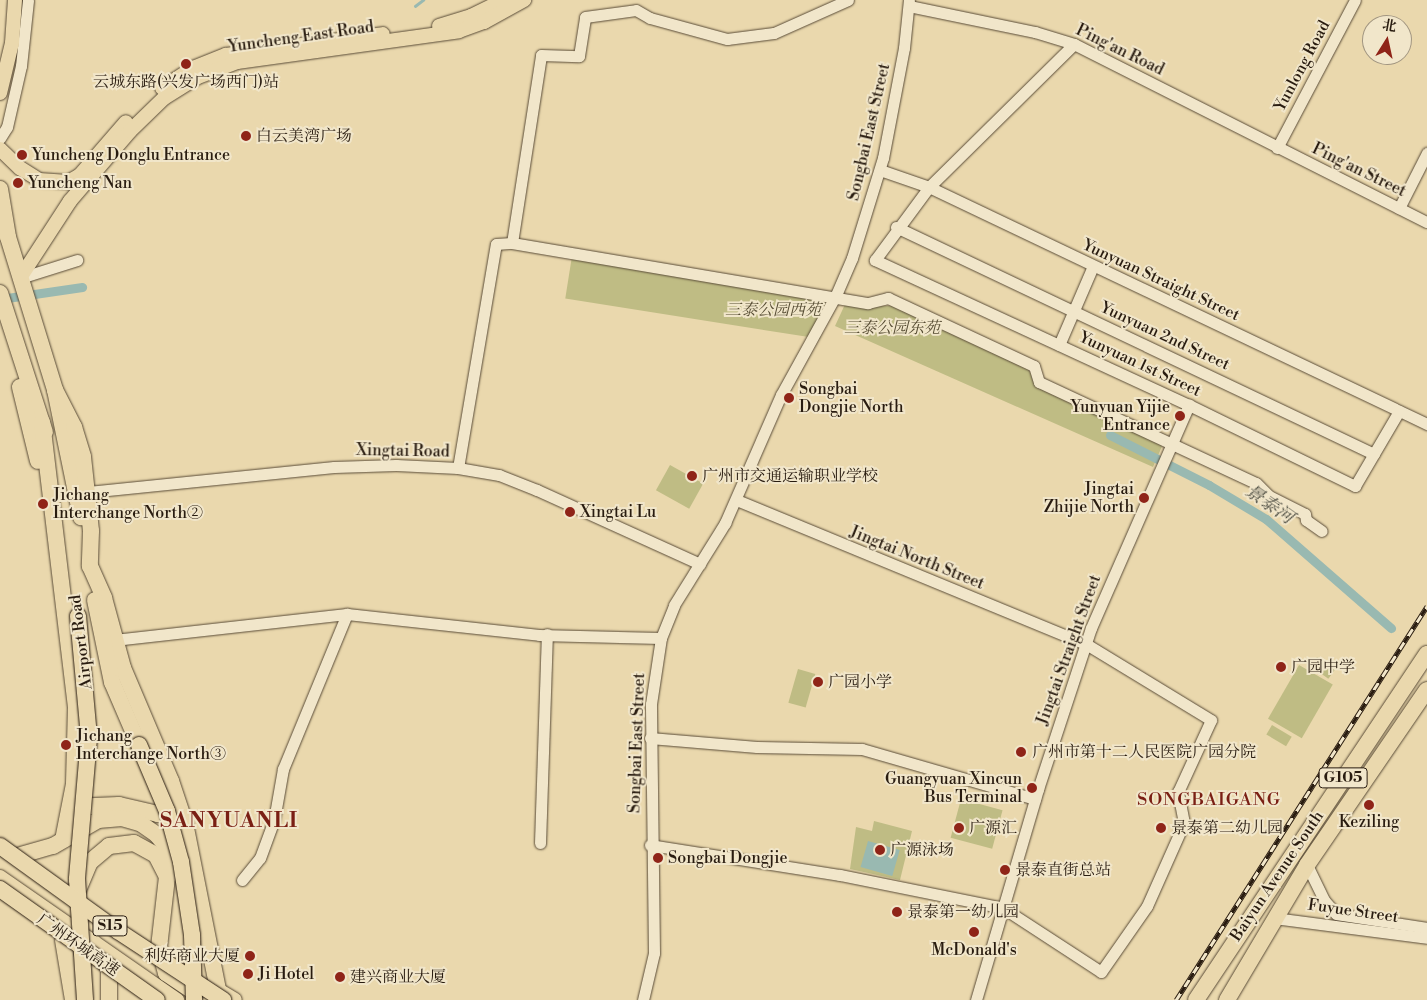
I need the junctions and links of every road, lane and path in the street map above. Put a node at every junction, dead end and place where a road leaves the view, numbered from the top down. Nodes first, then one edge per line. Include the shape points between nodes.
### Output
1 (15, 0) edge
2 (28, 0) edge
3 (504, 0) edge
4 (524, 0) edge
5 (848, 0) edge
6 (1355, 0) edge
7 (909, 3) edge
8 (1074, 44) junction
9 (0, 93) edge
10 (0, 138) edge
11 (1277, 148) junction
12 (5, 154) edge
13 (1427, 154) edge
14 (880, 170) junction
15 (929, 188) junction
16 (0, 189) edge
17 (1399, 208) junction
18 (1427, 222) edge
19 (896, 227) junction
20 (512, 243) junction
21 (77, 260) dead end
22 (1093, 266) junction
23 (20, 278) junction
24 (0, 293) edge
25 (836, 295) junction
26 (1074, 311) junction
27 (8, 318) junction
28 (1059, 344) junction
29 (55, 390) junction
30 (1189, 405) junction
31 (1399, 411) junction
32 (42, 422) junction
33 (1427, 424) edge
34 (1172, 443) junction
35 (1374, 454) junction
36 (458, 468) junction
37 (88, 492) junction
38 (736, 500) junction
39 (53, 503) junction
40 (1322, 530) dead end
41 (700, 564) junction
42 (90, 566) junction
43 (347, 614) junction
44 (547, 634) junction
45 (661, 638) junction
46 (114, 640) junction
47 (1086, 644) junction
48 (1427, 654) edge
49 (1427, 690) edge
50 (650, 738) junction
51 (1035, 800) junction
52 (71, 807) junction
53 (181, 811) junction
54 (0, 835) edge
55 (0, 840) edge
56 (63, 840) junction
57 (540, 842) dead end
58 (650, 845) junction
59 (0, 848) edge
60 (21, 855) junction
61 (0, 856) edge
62 (1307, 866) junction
63 (0, 877) edge
64 (242, 880) dead end
65 (185, 885) junction
66 (70, 892) junction
67 (1, 893) edge
68 (33, 900) junction
69 (1260, 903) junction
70 (1003, 908) junction
71 (1274, 918) junction
72 (1427, 928) edge
73 (1427, 938) edge
74 (62, 940) junction
75 (93, 942) junction
76 (166, 973) junction
77 (216, 997) edge
78 (73, 1000) edge
79 (85, 1000) edge
80 (109, 1000) edge
81 (157, 1000) edge
82 (177, 1000) edge
83 (194, 1000) edge
84 (236, 1000) edge
85 (643, 1000) edge
86 (976, 1000) edge
87 (1196, 1000) edge
88 (1206, 1000) edge
89 (1216, 1000) edge
90 (1227, 1000) edge

1 - 9 main road via 11,52
2 - 10 street via 21,66 8,127
3 - 12 main road, Yuncheng East Road via 450,23 273,47 208,61 178,77 148,100 80,174 68,182 39,180
4 - 23 main road, Yuncheng East Road via 484,22 459,31 237,62 198,77 164,98 130,131 70,201
5 - 20 street via 774,32 727,40 650,18 636,10 585,17 579,56 540,55
6 - 11 street, Yunlong Road
7 - 8 street, Ping'an Road
7 - 14 street, Songbai East Street
8 - 11 street, Ping'an Road
8 - 15 street
11 - 17 street, Ping'an Street
13 - 17 street
14 - 15 street, Yunyuan Straight Street
14 - 25 street, Songbai East Street via 858,244
15 - 19 street
15 - 22 street, Yunyuan Straight Street
16 - 23 highway via 8,237
17 - 18 street, Ping'an Street
19 - 26 street, Yunyuan 2nd Street
19 - 28 street, Yunyuan 1st Street via 875,260
20 - 25 street
20 - 36 street via 496,244
21 - 23 street
22 - 26 street
22 - 31 street, Yunyuan Straight Street
23 - 29 highway, Airport Road
24 - 27 highway, Airport Road
25 - 34 street via 868,303 888,298 1034,366 1039,382
25 - 38 street, Songbai East Street via 781,395
26 - 28 street
26 - 35 street, Yunyuan 2nd Street
27 - 32 highway, Airport Road
27 - 39 highway via 14,363 37,458
28 - 30 street, Yunyuan 1st Street
29 - 37 highway via 79,442
29 - 42 highway, Airport Road
30 - 34 street, Jingtai Straight Street
30 - 35 street, Yunyuan 1st Street via 1355,486
31 - 33 street, Yunyuan Straight Street
31 - 35 street
32 - 39 highway
32 - 66 highway, Airport Road, bridge via 63,502 89,738
34 - 40 street via 1256,483 1269,496 1305,514 1306,520
34 - 47 street, Jingtai Straight Street
36 - 37 street, Xingtai Road via 334,467
36 - 41 street, Xingtai Road via 499,475 537,490
37 - 42 highway
38 - 41 street, Songbai East Street
38 - 47 street, Jingtai North Street
39 - 52 highway via 76,698 76,757
41 - 45 street, Songbai East Street via 674,605
42 - 46 highway via 104,598
42 - 65 highway, Airport Road, bridge via 106,663 172,826
43 - 44 street
43 - 46 street
43 - 64 street via 283,768 274,820 260,858
44 - 45 street
44 - 57 street
45 - 50 street, Songbai East Street via 652,682
46 - 53 highway
47 - 51 street, Jingtai Straight Street
47 - 70 street, Jingtai North Street via 1211,720 1178,792 1184,823 1147,906 1101,972
48 - 69 highway, Baiyun Avenue South / G105
49 - 62 highway, Baiyun Avenue South / G105
50 - 51 street via 757,747 862,749
50 - 58 street, Songbai East Street
51 - 70 street, Jingtai Straight Street
52 - 53 highway via 118,805 166,815
52 - 56 highway
53 - 77 highway via 199,880
54 - 66 highway, bridge
55 - 60 main road
56 - 60 highway via 43,850
56 - 65 highway, bridge via 98,820 122,818 152,831 172,853
58 - 70 street via 840,875
58 - 85 street, Songbai East Street via 654,953
59 - 60 main road
59 - 66 highway, S15, bridge
61 - 76 main road
62 - 71 highway, Baiyun Avenue South / G105
62 - 72 street, Fuyue Street via 1324,900 1336,914
63 - 68 main road
65 - 83 highway, Airport Road, bridge via 192,935
66 - 76 highway via 95,856 120,843 134,843 150,850 161,862 167,877 159,947
66 - 77 highway, S15, bridge
66 - 79 highway, Airport Road, bridge
67 - 68 main road
67 - 74 main road
67 - 81 highway, 广州环城高速 / S15, bridge
68 - 74 main road
68 - 75 main road
69 - 87 highway, Baiyun Avenue South
69 - 88 highway, G105 via 1241,943
70 - 86 street, Jingtai Straight Street
71 - 73 street, Fuyue Street
71 - 89 highway, G105
71 - 90 highway, Baiyun Avenue South
74 - 78 highway
75 - 80 highway via 109,969
75 - 82 main road
76 - 77 highway
77 - 84 main road

